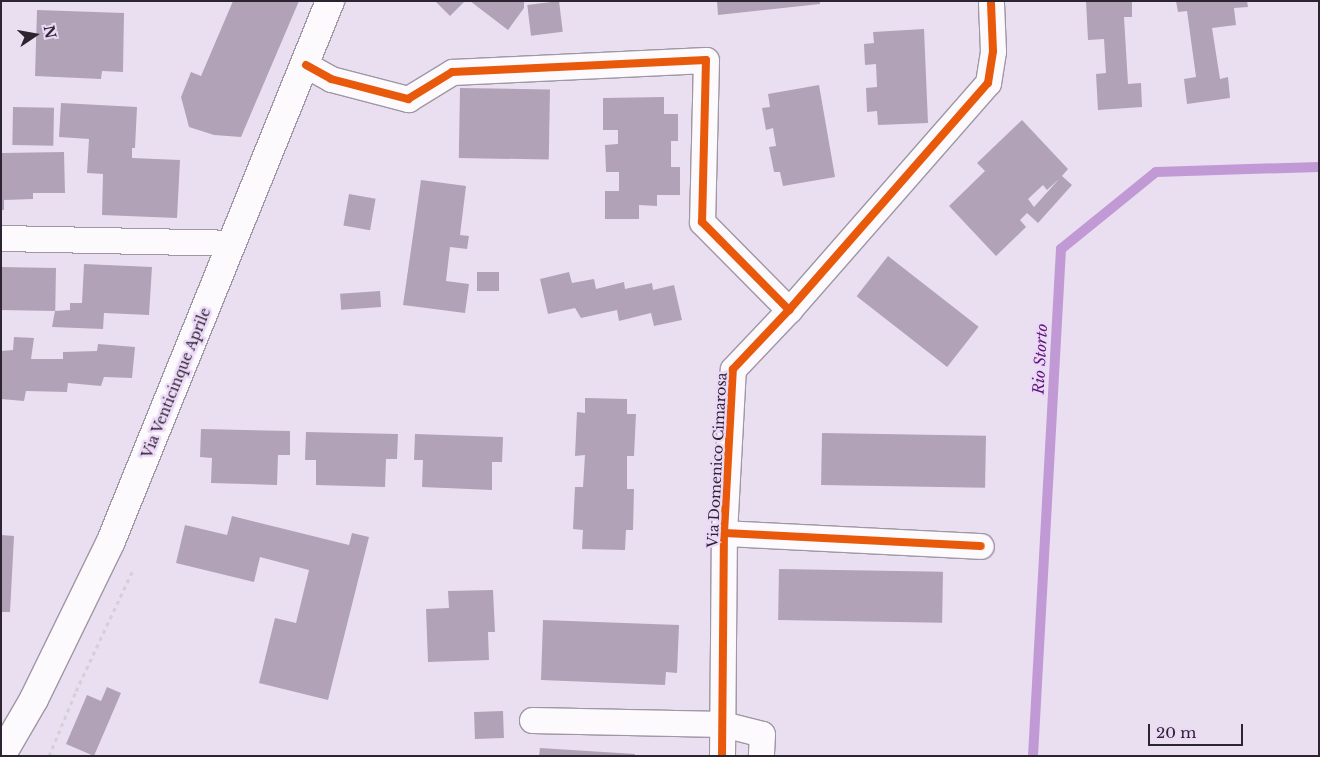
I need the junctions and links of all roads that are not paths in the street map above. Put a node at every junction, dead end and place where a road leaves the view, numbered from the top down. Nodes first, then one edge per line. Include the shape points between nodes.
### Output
1 (330, 1) edge
2 (991, 3) dead end
3 (306, 65) junction
4 (1, 238) edge
5 (232, 244) junction
6 (789, 310) junction
7 (724, 533) junction
8 (981, 546) dead end
9 (532, 720) dead end
10 (723, 724) junction
11 (1, 756) edge
12 (722, 756) edge
13 (761, 756) edge

1 - 3 main road, Via Venticinque Aprile
2 - 6 street, Via Domenico Cimarosa via 993,51 988,83
3 - 5 main road, Via Venticinque Aprile
3 - 6 street via 331,79 408,99 452,72 706,60 702,222
4 - 5 street
5 - 11 main road, Via Venticinque Aprile via 111,541 34,699
6 - 7 street, Via Domenico Cimarosa via 733,369
7 - 8 street
7 - 10 street, Via Domenico Cimarosa
9 - 10 street
10 - 12 street, Via Domenico Cimarosa
10 - 13 street via 762,734

